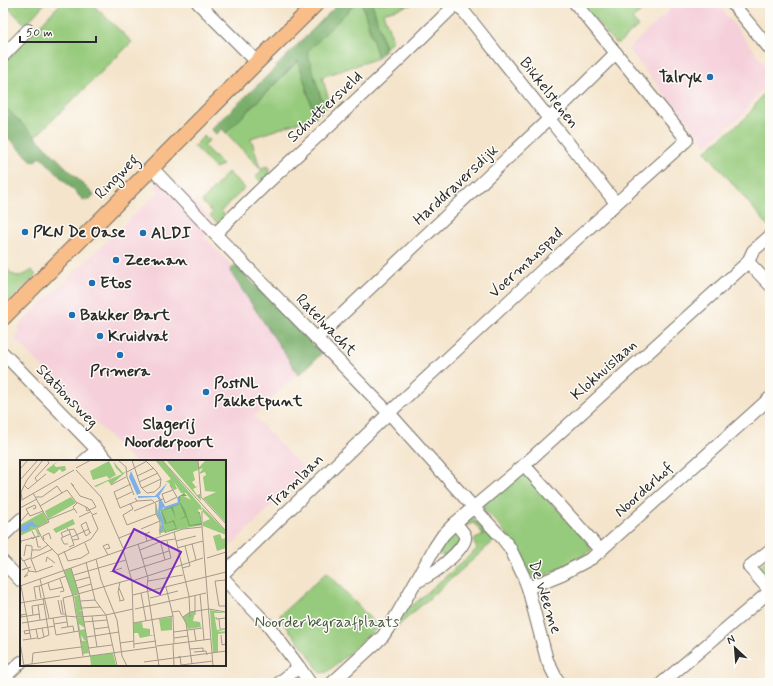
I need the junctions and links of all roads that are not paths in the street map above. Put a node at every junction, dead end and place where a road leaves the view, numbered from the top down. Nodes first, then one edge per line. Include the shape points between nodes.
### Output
1 (198, 3) edge
2 (317, 3) edge
3 (457, 3) edge
4 (574, 3) edge
5 (732, 3) edge
6 (28, 30) dead end
7 (770, 50) edge
8 (616, 53) junction
9 (3, 56) edge
10 (257, 62) junction
11 (549, 119) junction
12 (152, 168) junction
13 (616, 203) junction
14 (214, 234) junction
15 (770, 236) edge
16 (748, 262) junction
17 (770, 286) edge
18 (3, 318) edge
19 (316, 339) junction
20 (3, 353) edge
21 (770, 398) edge
22 (389, 413) junction
23 (97, 450) junction
24 (85, 460) edge
25 (107, 460) edge
26 (524, 465) junction
27 (474, 508) junction
28 (20, 520) edge
29 (455, 523) junction
30 (3, 536) edge
31 (770, 550) edge
32 (601, 551) junction
33 (3, 562) edge
34 (226, 571) edge
35 (20, 580) edge
36 (226, 581) edge
37 (414, 583) junction
38 (528, 588) junction
39 (770, 591) edge
40 (20, 663) edge
41 (299, 667) junction
42 (3, 679) edge
43 (279, 683) edge
44 (310, 683) edge
45 (332, 683) edge
46 (560, 683) edge
47 (662, 683) edge

1 - 10 street
2 - 10 main road, Ringweg
3 - 11 street, Bikkelstenen
3 - 14 street, Schuttersveld
4 - 8 street
5 - 7 street
6 - 9 street
8 - 11 street, Harddraversdijk
8 - 13 street, Voermanspad via 687,140
10 - 12 main road, Ringweg
11 - 13 street, Bikkelstenen
11 - 19 street, Harddraversdijk
12 - 14 street, Ratelwacht
12 - 18 main road, Ringweg
13 - 22 street, Voermanspad
14 - 19 street, Ratelwacht
15 - 16 street, Klokhuislaan via 753,251
16 - 17 street
16 - 26 street, Klokhuislaan
19 - 22 street, Ratelwacht
20 - 23 street, Stationsweg
21 - 32 street, Noorderhof
22 - 27 street, Ratelwacht
22 - 34 street, Tramlaan
23 - 24 street
23 - 25 street, Stationsweg
26 - 27 street, Klokhuislaan
26 - 32 street
27 - 29 street, Klokhuislaan
27 - 38 street, De Weeme via 510,548
28 - 30 street
29 - 37 street, Klokhuislaan via 435,546
29 - 37 street via 465,536 462,546 441,566
31 - 39 street via 749,567
32 - 38 street, Noorderhof via 577,567
33 - 35 street
36 - 41 street via 267,624
37 - 45 street, Klokhuislaan via 383,636
38 - 46 street, De Weeme via 547,660
39 - 47 street
40 - 42 street
41 - 43 street
41 - 44 street

